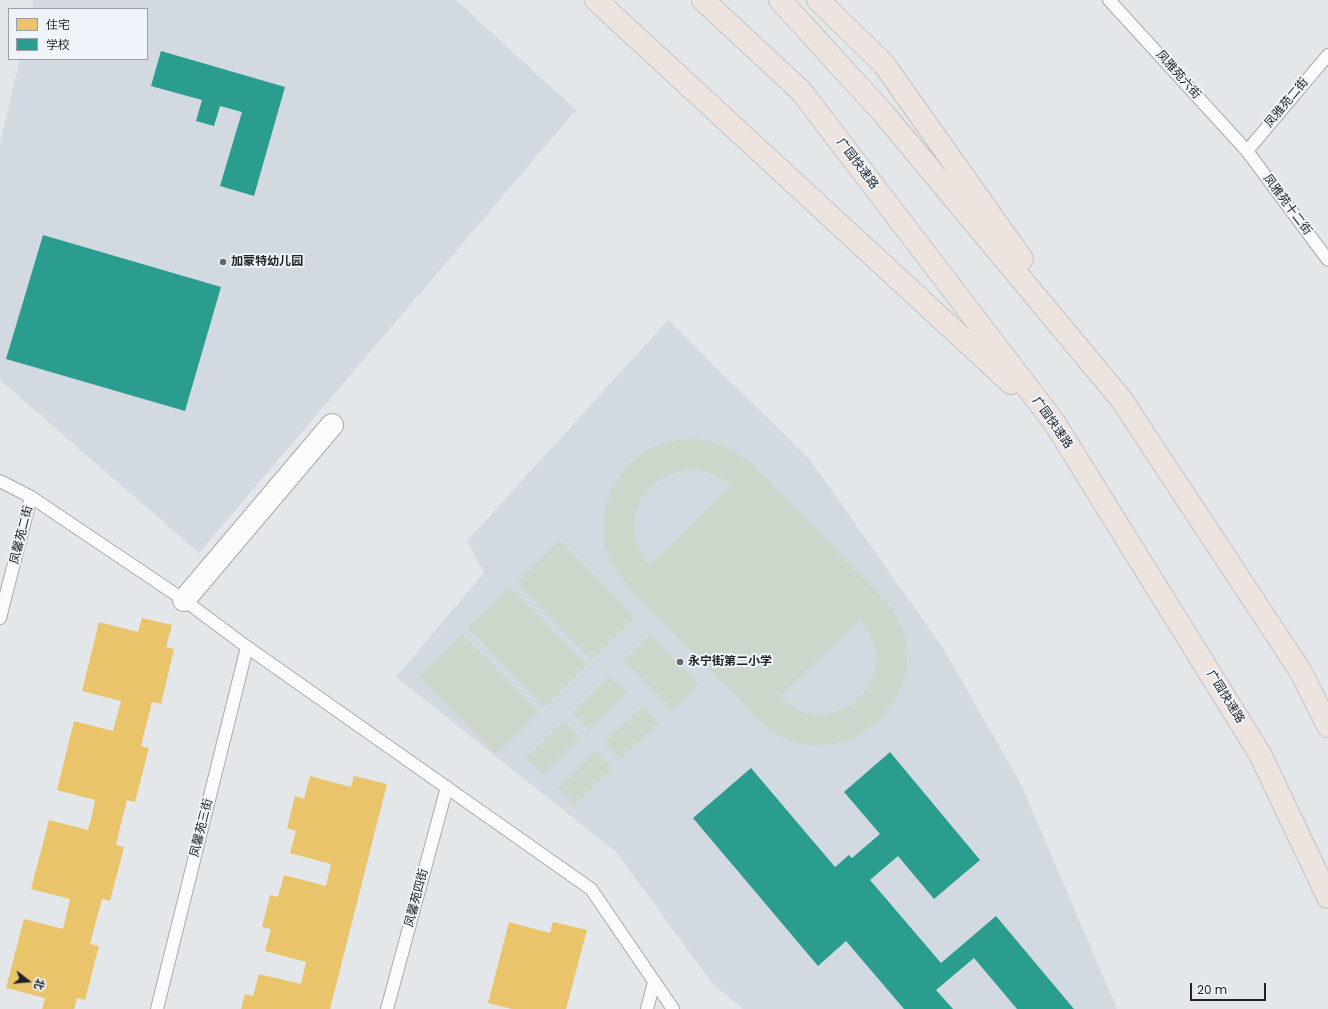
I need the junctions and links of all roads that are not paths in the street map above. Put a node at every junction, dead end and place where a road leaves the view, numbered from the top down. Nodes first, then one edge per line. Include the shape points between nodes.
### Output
1 (596, 0) edge
2 (703, 0) edge
3 (780, 0) edge
4 (818, 0) edge
5 (1109, 0) edge
6 (1328, 55) edge
7 (1247, 151) junction
8 (1328, 260) edge
9 (1121, 399) junction
10 (1054, 422) junction
11 (332, 426) dead end
12 (0, 481) edge
13 (31, 497) junction
14 (184, 600) junction
15 (0, 618) edge
16 (247, 647) junction
17 (1328, 726) edge
18 (447, 787) junction
19 (1328, 898) edge
20 (654, 982) junction
21 (157, 1009) edge
22 (387, 1009) edge
23 (647, 1009) edge
24 (673, 1009) edge

1 - 10 highway
2 - 10 highway, 广园快速路 via 800,91
3 - 9 highway via 884,114
4 - 9 highway via 883,63
5 - 7 lane, 凤雅苑六街
6 - 7 lane, 凤雅苑二街
7 - 8 lane, 凤雅苑十二街
9 - 17 highway via 1301,672
10 - 19 highway, 广园快速路 via 1260,754
11 - 14 street
12 - 13 lane
13 - 14 lane
13 - 15 lane, 凤馨苑二街
14 - 16 lane
16 - 18 lane
16 - 21 lane, 凤馨苑三街
18 - 20 lane via 591,889
18 - 22 lane, 凤馨苑四街
20 - 23 lane
20 - 24 lane

